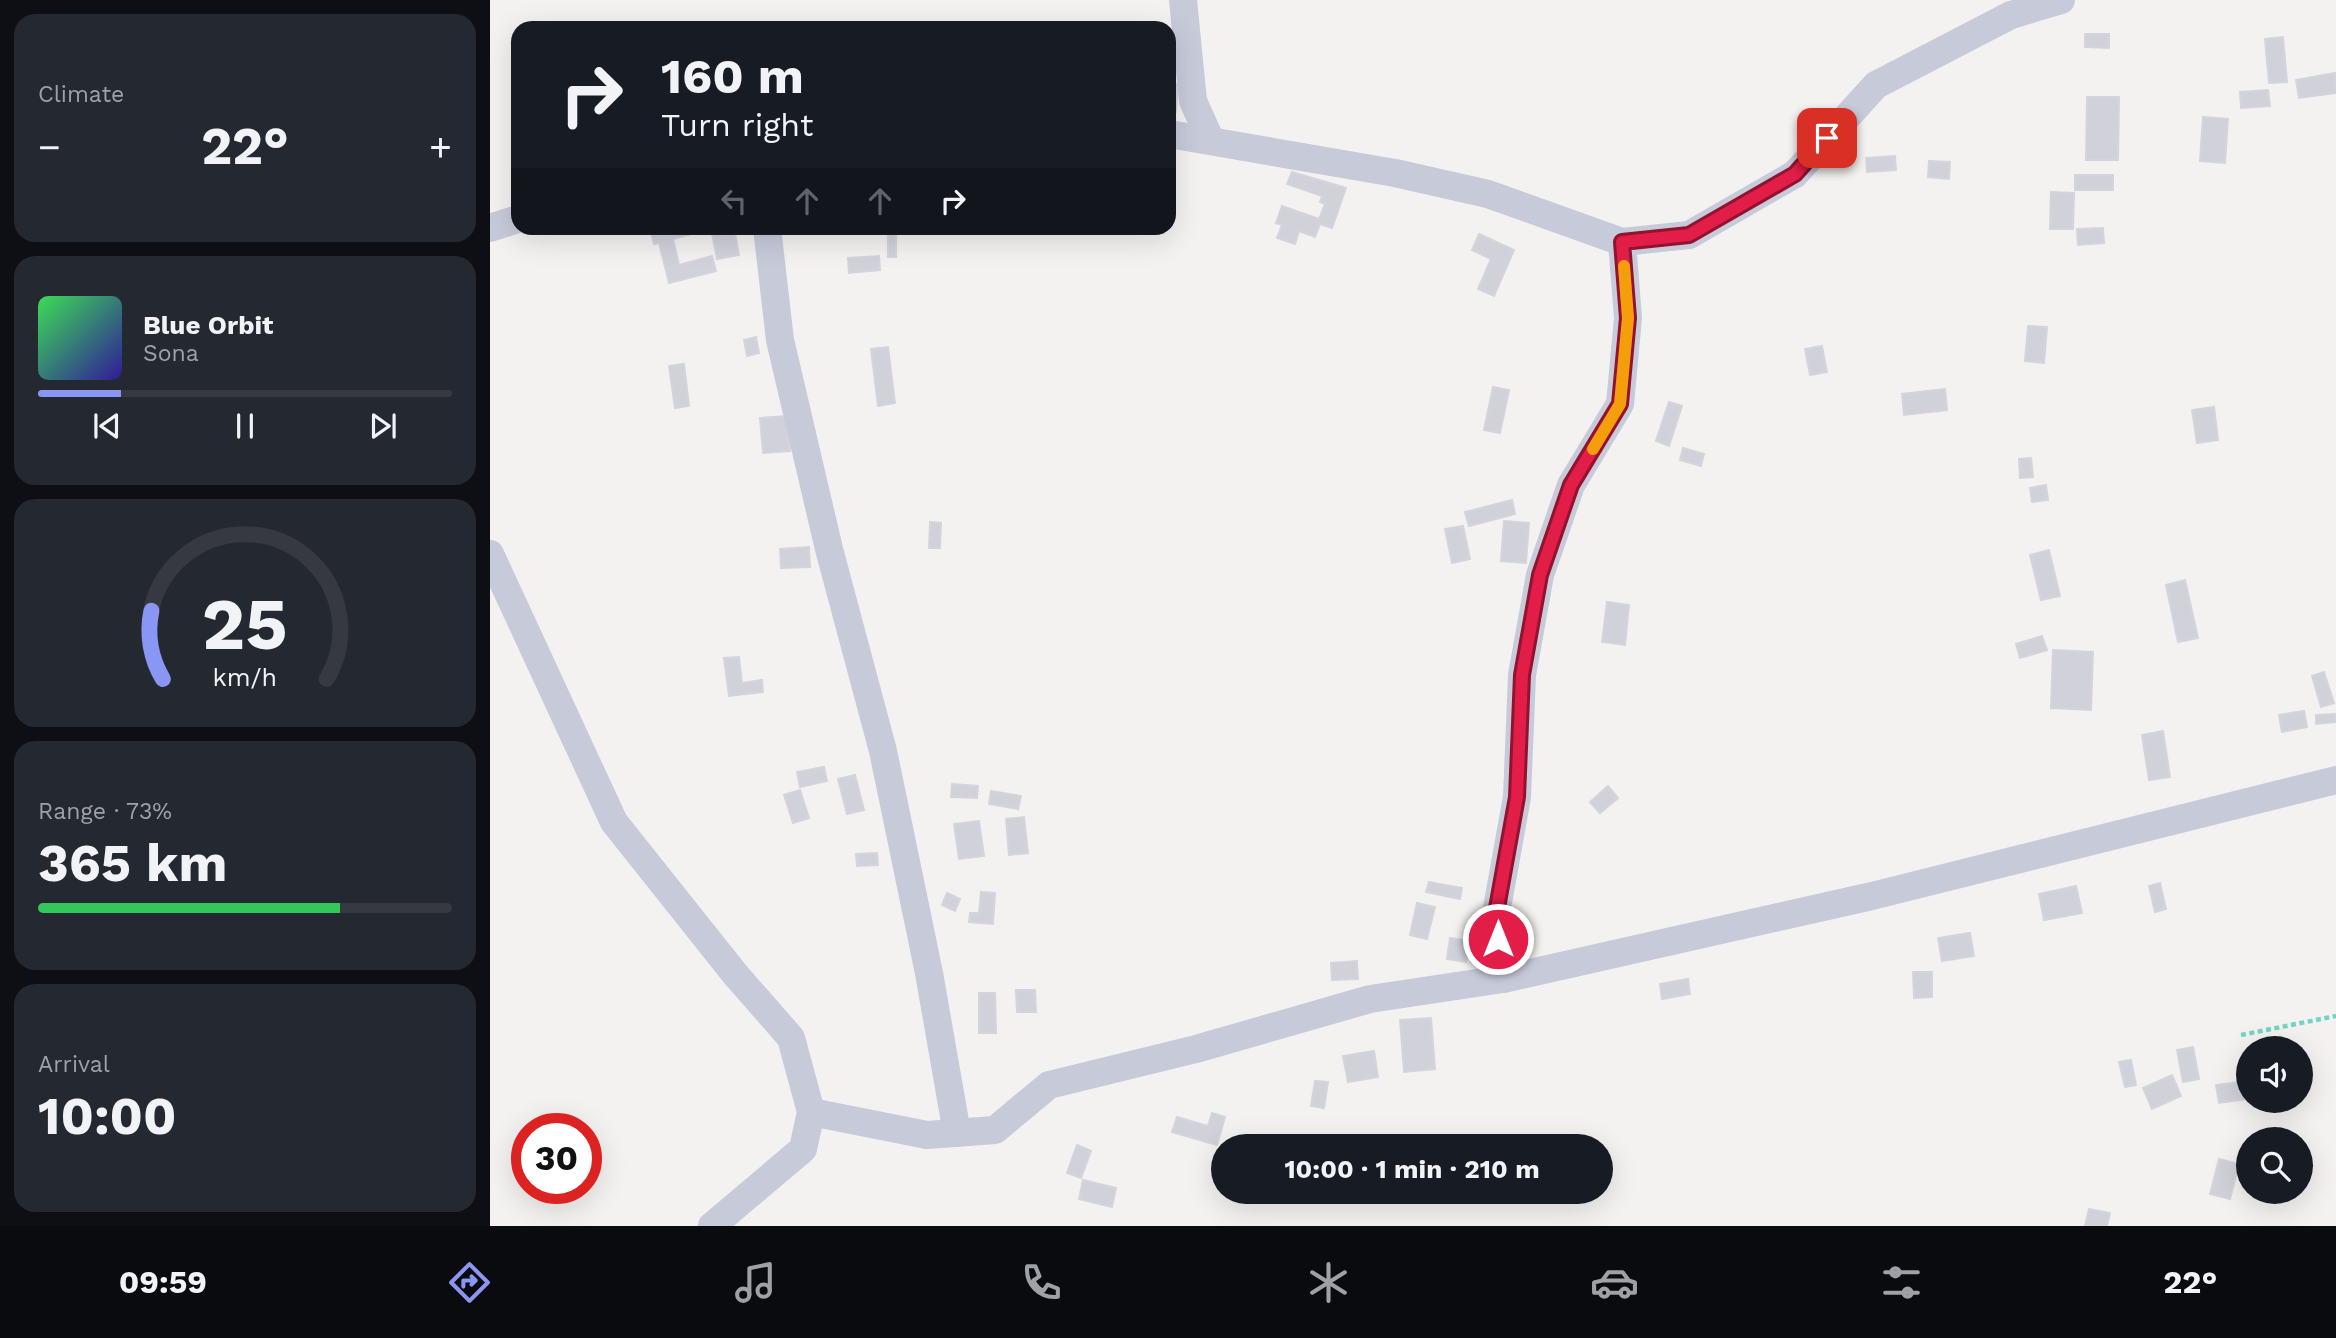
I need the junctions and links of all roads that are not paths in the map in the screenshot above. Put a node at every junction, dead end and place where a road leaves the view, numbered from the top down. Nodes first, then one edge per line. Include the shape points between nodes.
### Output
1 (1183, 0) edge
2 (2061, 0) edge
3 (1176, 135) edge
4 (1211, 141) junction
5 (511, 221) edge
6 (490, 228) edge
7 (768, 235) edge
8 (1622, 242) junction
9 (490, 554) edge
10 (2336, 779) edge
11 (1503, 979) junction
12 (811, 1112) junction
13 (957, 1133) junction
14 (712, 1226) edge

1 - 4 street via 1193,101
2 - 8 street via 2011,15 1876,85 1795,174 1689,235
3 - 4 street
4 - 8 street via 1488,194
5 - 6 street
7 - 13 street via 780,340 883,751
8 - 11 street via 1628,318 1620,404 1571,485 1540,575 1522,675 1517,797 1495,919
9 - 12 street via 614,822 790,1038
10 - 11 street via 1872,896
11 - 13 street via 1370,999 1049,1085 995,1130
12 - 13 street via 927,1135
12 - 14 street via 803,1149

